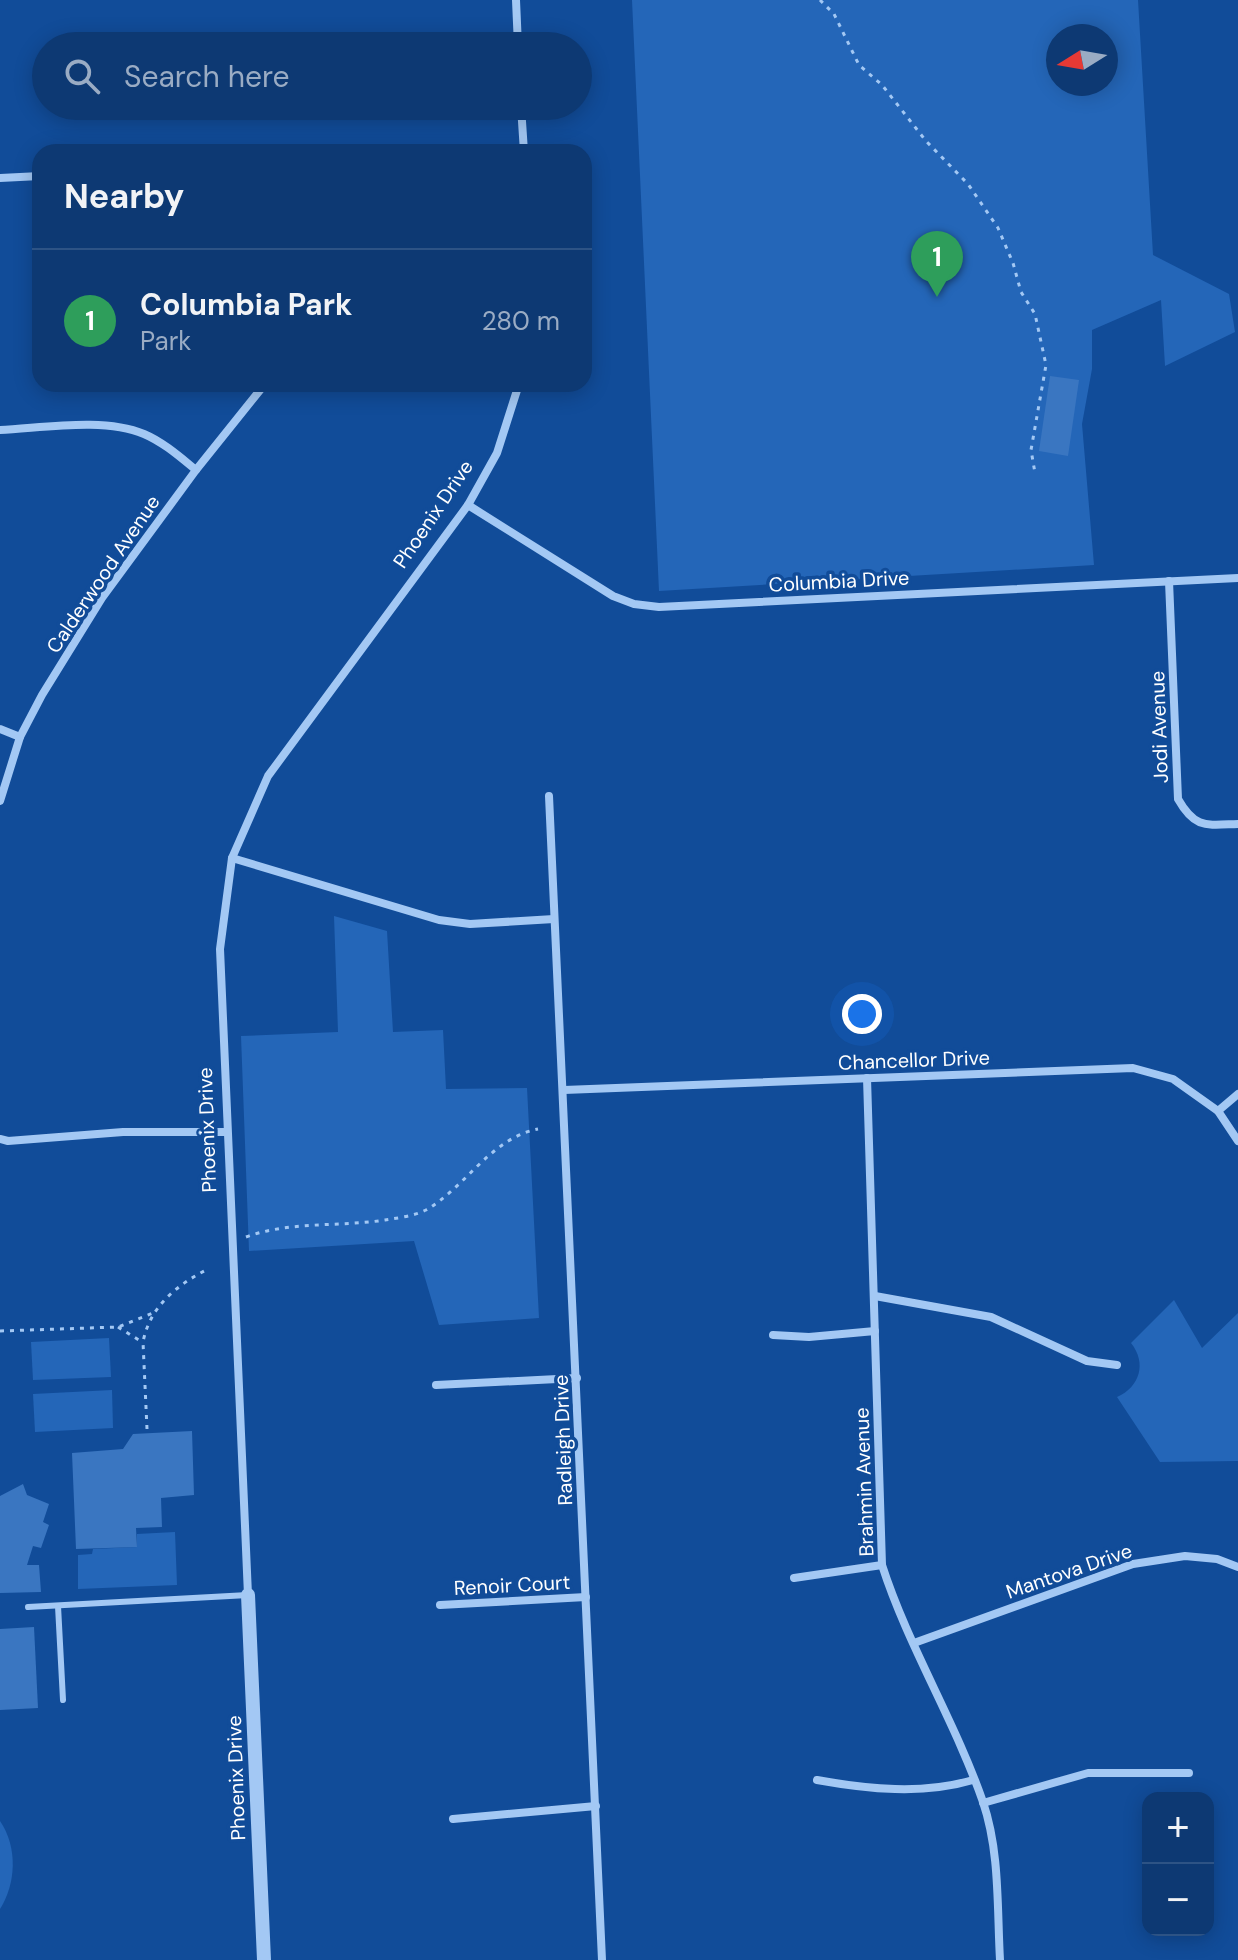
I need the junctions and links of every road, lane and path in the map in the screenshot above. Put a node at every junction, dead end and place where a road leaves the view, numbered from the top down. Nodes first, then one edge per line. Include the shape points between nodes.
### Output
1 (516, 0) edge
2 (820, 0) edge
3 (517, 32) edge
4 (522, 120) edge
5 (523, 144) edge
6 (32, 176) edge
7 (0, 178) edge
8 (259, 392) edge
9 (517, 392) edge
10 (0, 430) edge
11 (196, 470) junction
12 (1035, 473) dead end
13 (468, 505) junction
14 (1238, 578) edge
15 (1169, 581) junction
16 (0, 729) edge
17 (20, 737) junction
18 (549, 796) dead end
19 (0, 801) edge
20 (1238, 824) edge
21 (232, 858) junction
22 (554, 919) junction
23 (867, 1078) junction
24 (564, 1090) junction
25 (1238, 1094) edge
26 (1218, 1111) junction
27 (538, 1129) dead end
28 (226, 1132) junction
29 (0, 1139) edge
30 (1238, 1141) edge
31 (231, 1242) junction
32 (208, 1269) dead end
33 (875, 1296) junction
34 (153, 1313) junction
35 (118, 1327) junction
36 (0, 1331) edge
37 (875, 1331) junction
38 (773, 1335) dead end
39 (143, 1342) junction
40 (1117, 1365) dead end
41 (577, 1378) junction
42 (436, 1385) dead end
43 (147, 1429) dead end
44 (882, 1565) junction
45 (1238, 1567) edge
46 (794, 1578) dead end
47 (248, 1595) junction
48 (586, 1597) junction
49 (440, 1605) dead end
50 (58, 1606) junction
51 (28, 1607) dead end
52 (914, 1643) junction
53 (63, 1700) dead end
54 (1189, 1773) dead end
55 (817, 1780) dead end
56 (973, 1780) junction
57 (983, 1803) junction
58 (596, 1806) junction
59 (453, 1819) dead end
60 (264, 1960) edge
61 (602, 1960) edge
62 (1000, 1960) edge

1 - 3 street
2 - 12 path via 834,14 859,65 968,184 998,228 1021,292 1035,314 1046,365 1031,450
4 - 5 street
6 - 7 street
8 - 11 street, Calderwood Avenue
9 - 13 street, Phoenix Drive via 497,453
10 - 11 street via 104,425 143,434
11 - 17 street, Calderwood Avenue via 102,598
13 - 15 street, Columbia Drive via 613,596 659,607
13 - 21 street, Phoenix Drive via 268,776
14 - 15 street, Columbia Drive
15 - 20 street, Jodi Avenue via 1178,799 1188,816 1208,825
16 - 17 street
17 - 19 street, Calderwood Avenue
18 - 22 street, Radleigh Drive
21 - 22 street via 439,920 470,924
21 - 28 street, Phoenix Drive via 220,949
22 - 24 street, Radleigh Drive
23 - 24 street, Chancellor Drive
23 - 26 street, Chancellor Drive via 1133,1068 1173,1079
23 - 33 street, Brahmin Avenue
24 - 41 street, Radleigh Drive
25 - 26 street
26 - 30 street, Chancellor Drive
27 - 31 path via 510,1137 423,1212 358,1224 263,1230
28 - 29 street
28 - 31 street, Phoenix Drive
31 - 47 street, Phoenix Drive
32 - 34 path via 188,1279
33 - 37 street, Brahmin Avenue
33 - 40 street via 991,1317 1087,1361
34 - 35 path
34 - 39 path
35 - 36 path
35 - 39 path
37 - 38 street
37 - 44 street, Brahmin Avenue
39 - 43 path
41 - 42 street
41 - 48 street, Radleigh Drive
44 - 46 street
44 - 52 street, Brahmin Avenue
45 - 52 street, Mantova Drive via 1185,1556 1133,1564
47 - 50 lane
47 - 60 street, Phoenix Drive
48 - 49 street, Renoir Court
48 - 58 street, Radleigh Drive
50 - 51 lane
50 - 53 lane
52 - 56 street, Brahmin Avenue
54 - 57 street via 1088,1773
55 - 56 street via 860,1787 947,1788
56 - 57 street, Brahmin Avenue
57 - 62 street, Brahmin Avenue via 995,1858
58 - 59 street
58 - 61 street, Radleigh Drive

